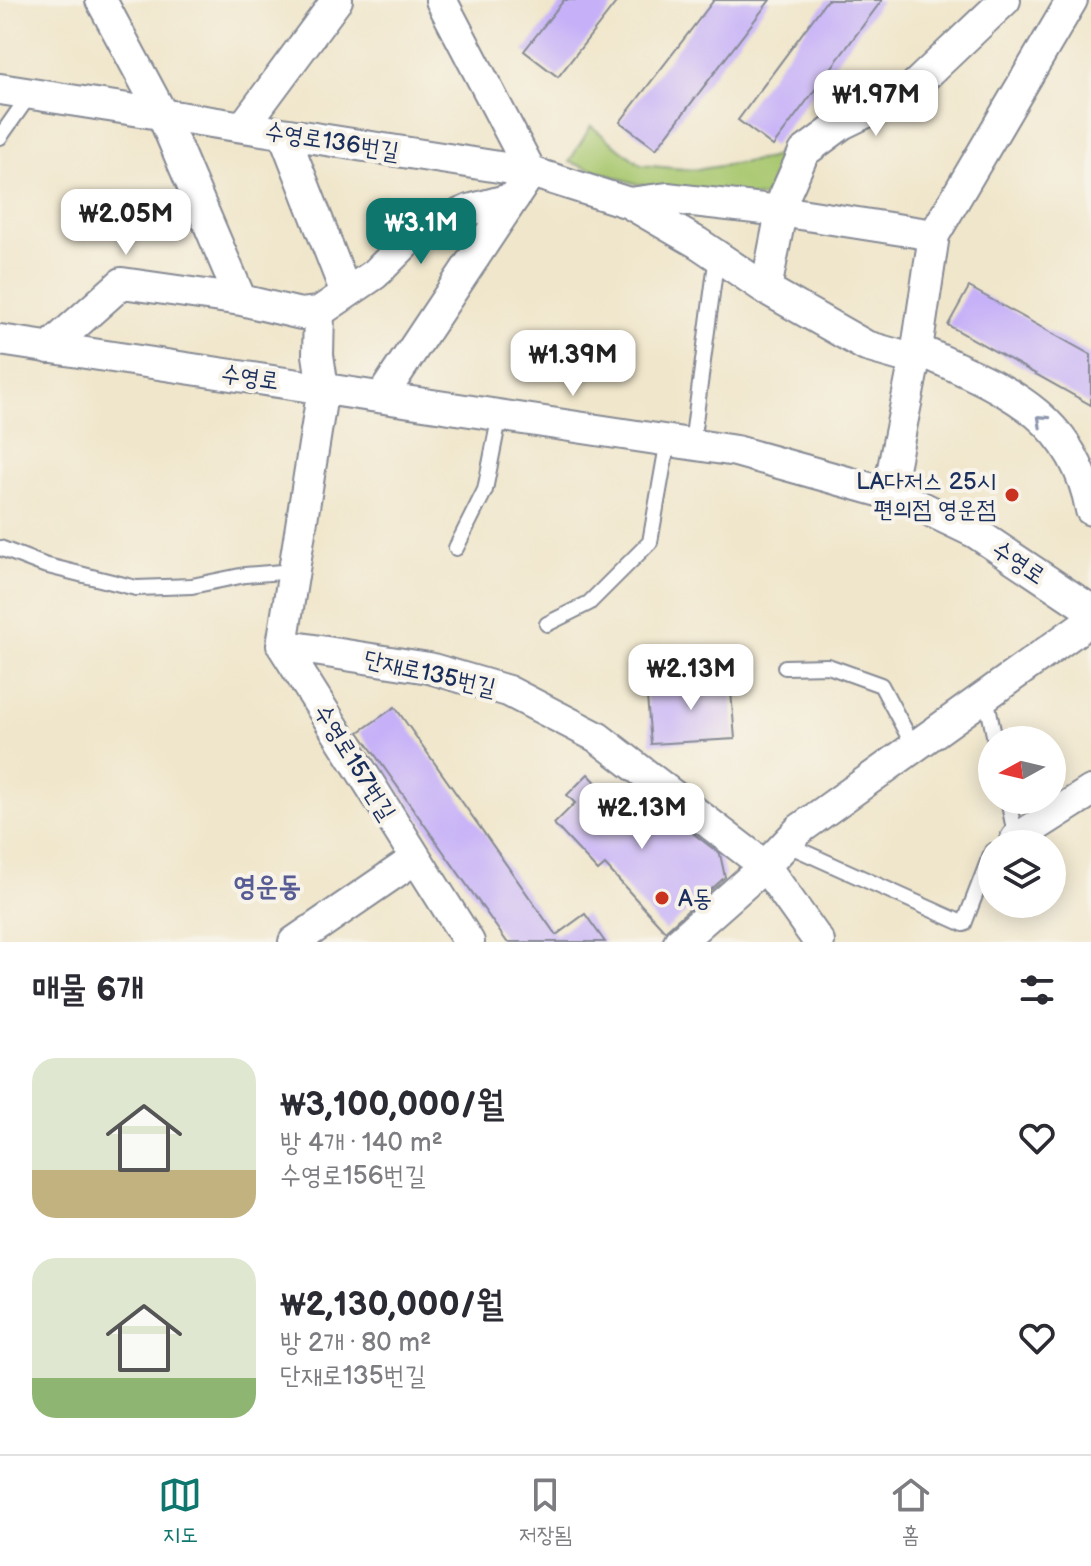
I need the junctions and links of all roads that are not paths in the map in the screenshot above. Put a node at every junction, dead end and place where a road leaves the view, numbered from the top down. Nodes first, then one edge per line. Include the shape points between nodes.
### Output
1 (101, 0) edge
2 (337, 0) edge
3 (441, 0) edge
4 (1005, 0) edge
5 (1075, 0) edge
6 (1091, 23) edge
7 (0, 89) edge
8 (31, 93) junction
9 (162, 114) junction
10 (5, 120) edge
11 (243, 127) junction
12 (284, 134) junction
13 (0, 137) edge
14 (531, 172) junction
15 (514, 198) junction
16 (629, 203) junction
17 (781, 211) junction
18 (934, 235) junction
19 (717, 255) junction
20 (766, 289) junction
21 (346, 293) junction
22 (241, 300) junction
23 (319, 312) junction
24 (0, 340) edge
25 (49, 348) junction
26 (916, 354) junction
27 (323, 388) junction
28 (382, 396) junction
29 (500, 414) junction
30 (680, 442) junction
31 (888, 493) junction
32 (1091, 510) edge
33 (0, 548) edge
34 (456, 548) dead end
35 (294, 571) junction
36 (1091, 610) edge
37 (1091, 620) edge
38 (547, 624) dead end
39 (282, 645) junction
40 (785, 667) dead end
41 (986, 696) junction
42 (992, 726) edge
43 (914, 747) junction
44 (1091, 791) edge
45 (1027, 830) edge
46 (775, 855) junction
47 (415, 859) junction
48 (978, 896) edge
49 (294, 942) edge
50 (469, 942) edge
51 (679, 942) edge
52 (819, 942) edge

1 - 9 street
2 - 11 street
3 - 14 street
4 - 17 street via 908,92 842,124 804,152
5 - 6 street
5 - 18 street
7 - 8 street, 수영로136번길
8 - 9 street, 수영로136번길
8 - 10 lane
9 - 11 street, 수영로136번길
9 - 22 street
10 - 13 lane
11 - 12 street, 수영로136번길
12 - 14 street, 수영로136번길
12 - 21 street
14 - 15 street
14 - 16 street, 수영로136번길
15 - 21 street via 469,210 415,234 375,274
15 - 28 street
16 - 17 street, 수영로136번길 via 667,198
16 - 19 street, 수영로136번길
17 - 18 street, 수영로136번길
17 - 20 street
18 - 26 street
19 - 20 street, 수영로136번길
19 - 30 lane
20 - 26 street, 수영로136번길 via 866,346
21 - 23 street
22 - 23 street via 301,314
22 - 25 street via 122,283
23 - 27 street
24 - 25 street, 수영로
25 - 27 street, 수영로
26 - 31 street
32 -> 26 street, 수영로136번길 via 1071,450 1042,418 1009,392
27 - 28 street, 수영로
27 - 35 street
28 - 29 street, 수영로
29 - 30 street, 수영로
29 - 34 lane via 485,490
30 - 31 street, 수영로 via 736,451
30 - 38 lane via 650,542 589,603
31 - 36 street, 수영로 via 976,533
33 - 35 lane via 136,588 192,586
35 - 39 street
37 - 41 street
39 - 46 street, 단재로135번길 via 429,668 508,691 597,737
39 - 47 street, 수영로157번길
40 - 43 lane via 828,666 881,685
41 - 42 lane
41 - 43 street
43 - 46 street via 800,829
44 - 45 street
46 - 48 lane via 964,924
46 - 51 street
46 - 52 street, 단재로135번길
47 - 49 street
47 - 50 street, 수영로157번길

